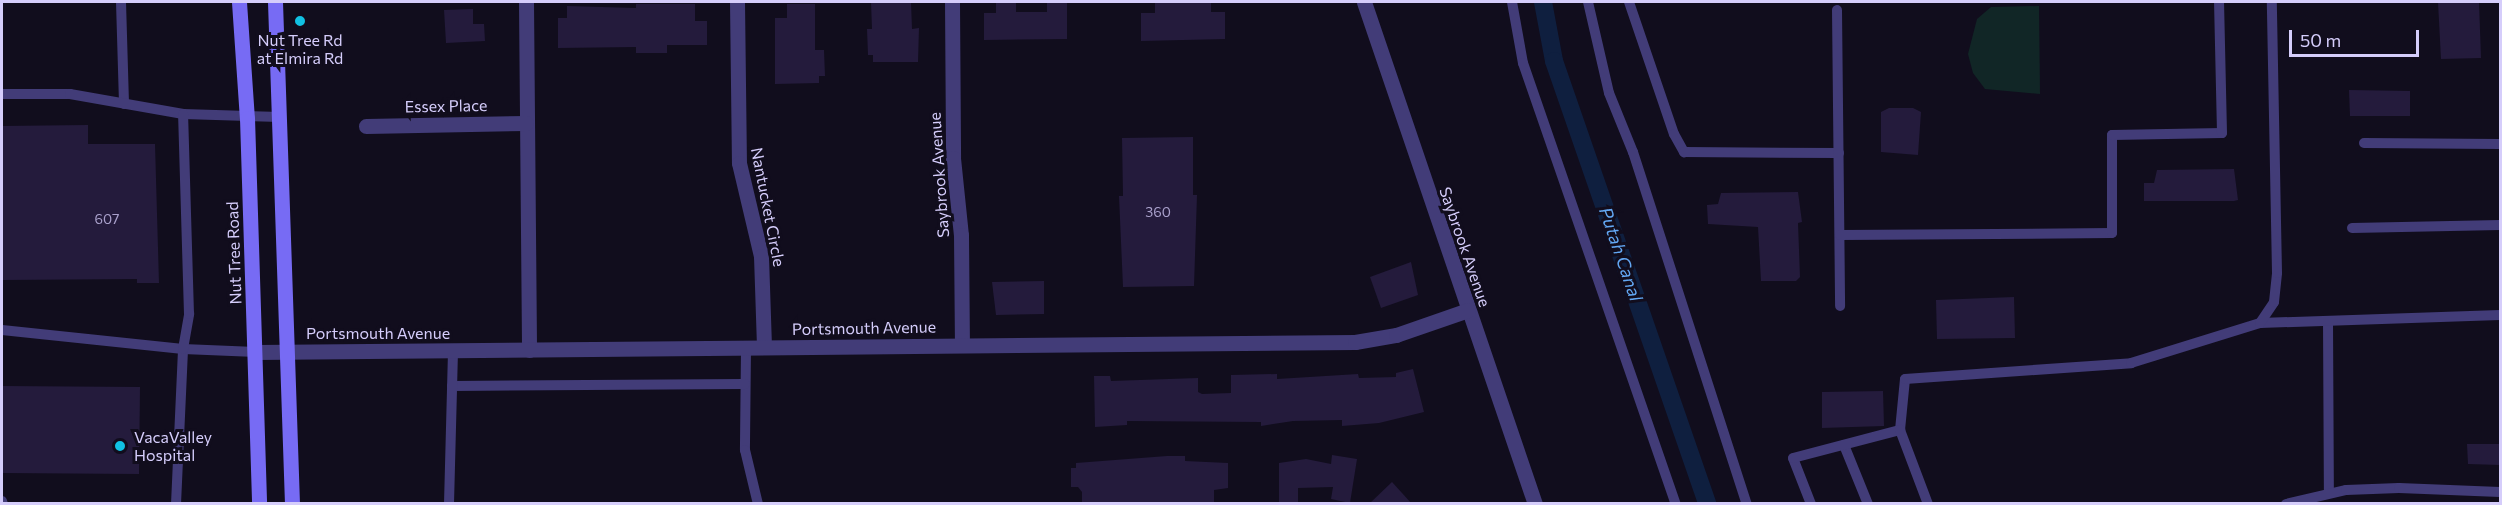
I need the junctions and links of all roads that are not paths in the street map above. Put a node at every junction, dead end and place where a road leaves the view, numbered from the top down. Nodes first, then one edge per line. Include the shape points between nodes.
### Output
1 (121, 2) edge
2 (239, 2) edge
3 (275, 2) edge
4 (526, 2) edge
5 (737, 2) edge
6 (952, 2) edge
7 (1364, 2) edge
8 (1512, 2) edge
9 (1588, 2) edge
10 (1629, 2) edge
11 (2219, 2) edge
12 (2271, 2) edge
13 (1837, 10) dead end
14 (2, 94) edge
15 (124, 104) junction
16 (183, 114) junction
17 (280, 117) junction
18 (248, 118) junction
19 (526, 123) junction
20 (366, 126) dead end
21 (2364, 143) dead end
22 (2500, 144) edge
23 (1839, 153) junction
24 (2500, 225) edge
25 (2352, 228) dead end
26 (1840, 235) junction
27 (1840, 306) dead end
28 (1468, 310) junction
29 (2500, 315) edge
30 (2328, 321) junction
31 (2260, 323) junction
32 (2, 330) edge
33 (962, 345) junction
34 (764, 347) junction
35 (746, 348) junction
36 (183, 349) junction
37 (529, 350) junction
38 (453, 351) junction
39 (256, 352) junction
40 (287, 352) junction
41 (745, 384) junction
42 (452, 386) junction
43 (1900, 430) junction
44 (1844, 444) junction
45 (2500, 492) edge
46 (2329, 493) junction
47 (177, 504) edge
48 (259, 504) edge
49 (292, 504) edge
50 (449, 504) edge
51 (758, 504) edge
52 (1535, 504) edge
53 (1676, 504) edge
54 (1747, 504) edge
55 (1811, 504) edge
56 (1868, 504) edge
57 (1928, 504) edge
58 (2286, 504) edge

1 - 15 lane
2 - 18 main road, Nut Tree Road
3 - 17 main road
4 - 19 street
5 - 34 street, Nantucket Circle via 739,163 761,256
6 - 33 street, Saybrook Avenue via 953,158 961,235
7 - 28 street, Saybrook Avenue
8 - 53 lane via 1523,63
9 - 54 lane via 1609,93 1633,152
10 - 23 lane via 1683,152
11 - 26 lane via 2222,133 2112,135 2112,233
12 - 31 lane via 2277,273 2274,302
13 - 23 lane
14 - 15 lane via 70,94
15 - 16 lane
16 - 18 lane
16 - 36 lane via 189,314
17 - 18 lane
17 - 40 main road
18 - 39 main road, Nut Tree Road
19 - 20 street, Essex Place
19 - 37 street
21 - 22 lane
23 - 26 lane
24 - 25 lane
26 - 27 lane
28 - 33 street, Portsmouth Avenue via 1396,336 1355,342
28 - 52 street, Saybrook Avenue
29 - 30 lane
30 - 31 lane
30 - 46 lane
31 - 43 lane via 2131,363 1905,379
32 - 36 lane
33 - 34 street, Portsmouth Avenue
34 - 35 street, Portsmouth Avenue
35 - 37 street, Portsmouth Avenue
35 - 41 lane
36 - 39 lane
36 - 47 lane
37 - 38 street, Portsmouth Avenue
38 - 40 street, Portsmouth Avenue
38 - 42 lane
39 - 40 street, Portsmouth Avenue
39 - 48 main road, Nut Tree Road
40 - 49 main road
41 - 42 lane
41 - 51 lane via 745,450
42 - 50 lane
43 - 44 lane
43 - 57 lane
44 - 55 lane via 1793,458
44 - 56 lane
45 - 46 lane via 2399,488
46 - 58 lane

